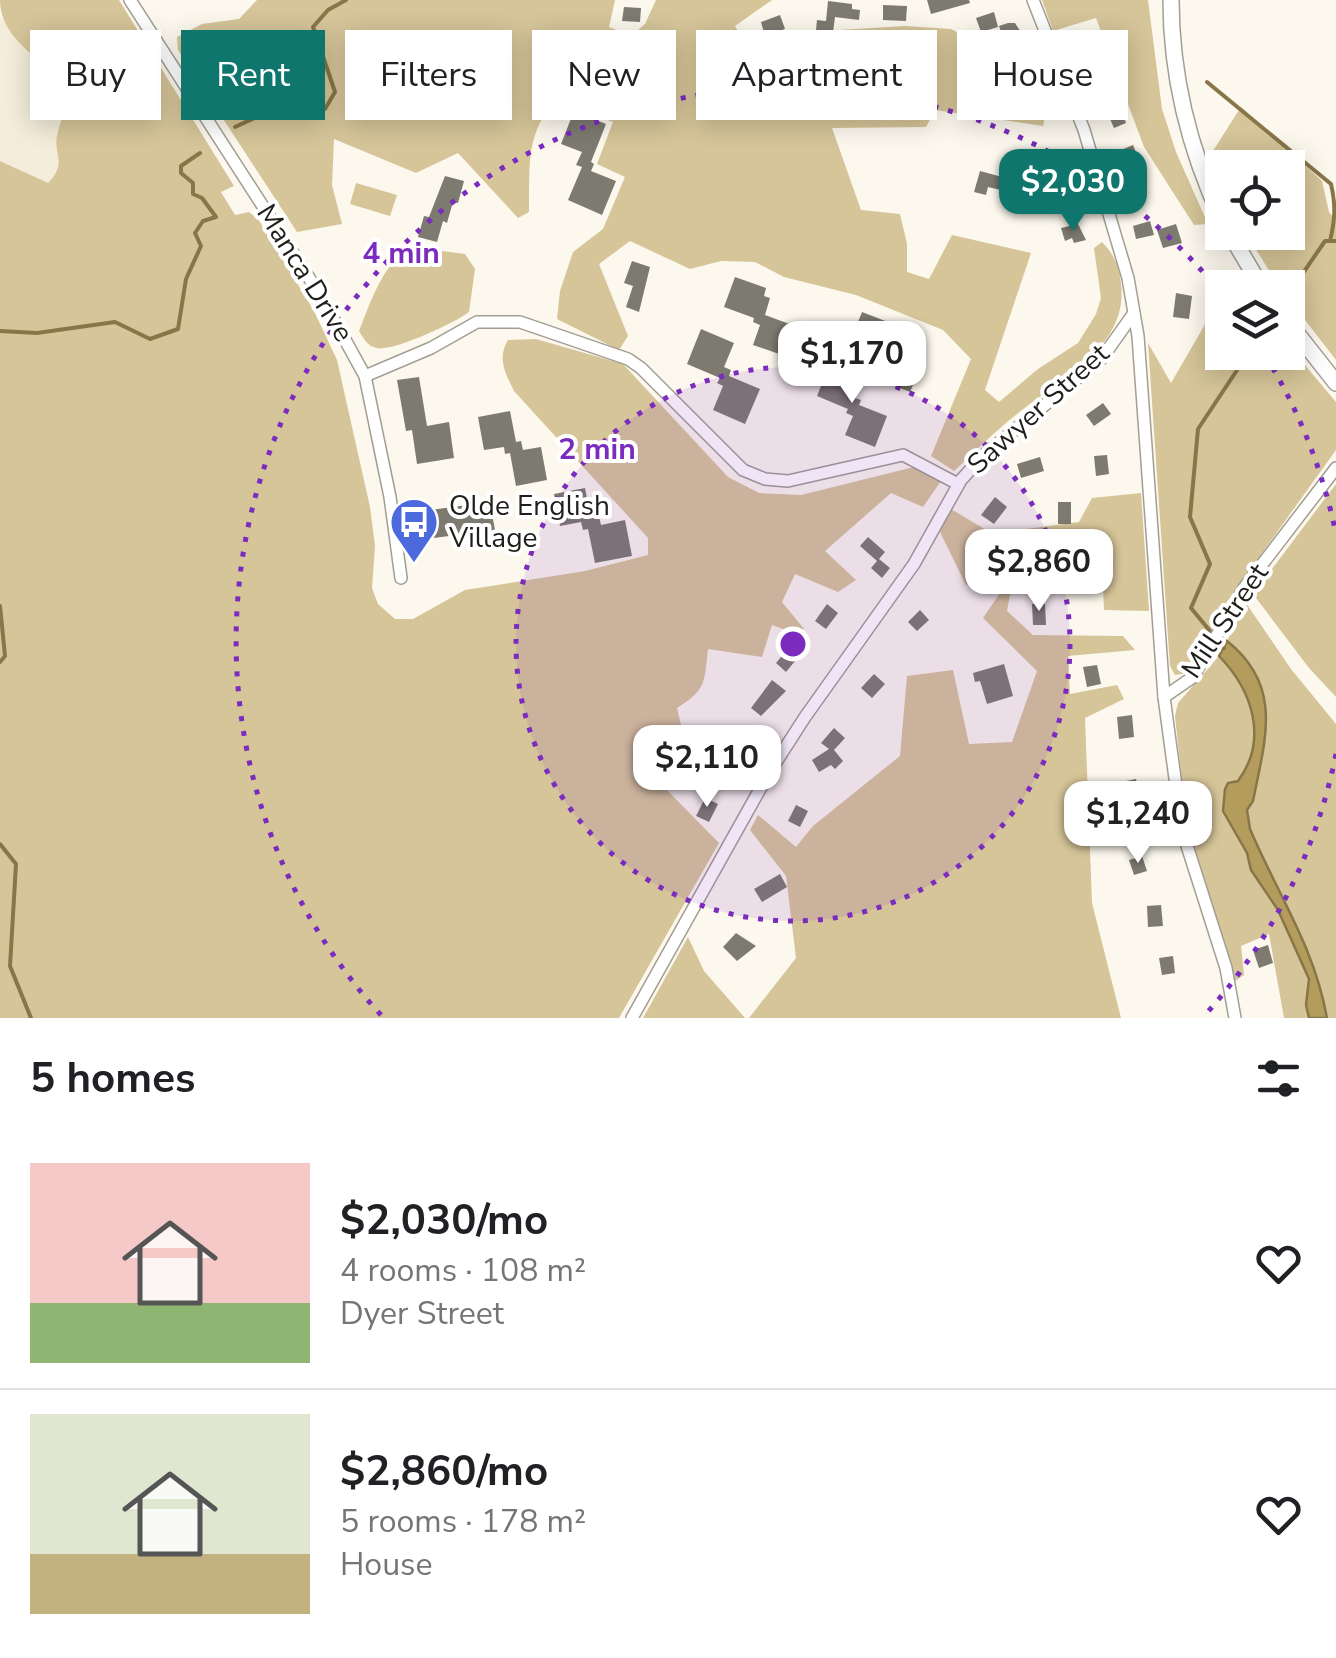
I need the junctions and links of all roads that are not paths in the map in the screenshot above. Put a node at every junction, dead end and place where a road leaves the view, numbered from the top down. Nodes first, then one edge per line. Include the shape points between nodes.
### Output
1 (130, 0) edge
2 (1033, 0) edge
3 (1171, 0) edge
4 (1205, 178) edge
5 (1134, 313) junction
6 (1305, 344) edge
7 (365, 376) junction
8 (1336, 383) edge
9 (1336, 468) edge
10 (958, 484) junction
11 (401, 578) dead end
12 (1164, 697) junction
13 (632, 1018) edge
14 (1235, 1018) edge

1 - 7 street, Manca Drive
2 - 5 street via 1084,130
3 - 4 main road via 1176,70
5 - 10 street, Sawyer Street via 1102,358
5 - 12 street
6 - 8 main road
7 - 10 street via 477,322 520,322 641,368 743,470 765,479 788,482 903,456
7 - 11 street, Manca Drive
9 - 12 street, Mill Street via 1244,588 1193,677
10 - 13 street, Sawyer Street via 914,564 769,773
12 - 14 street, Mill Street via 1182,830

